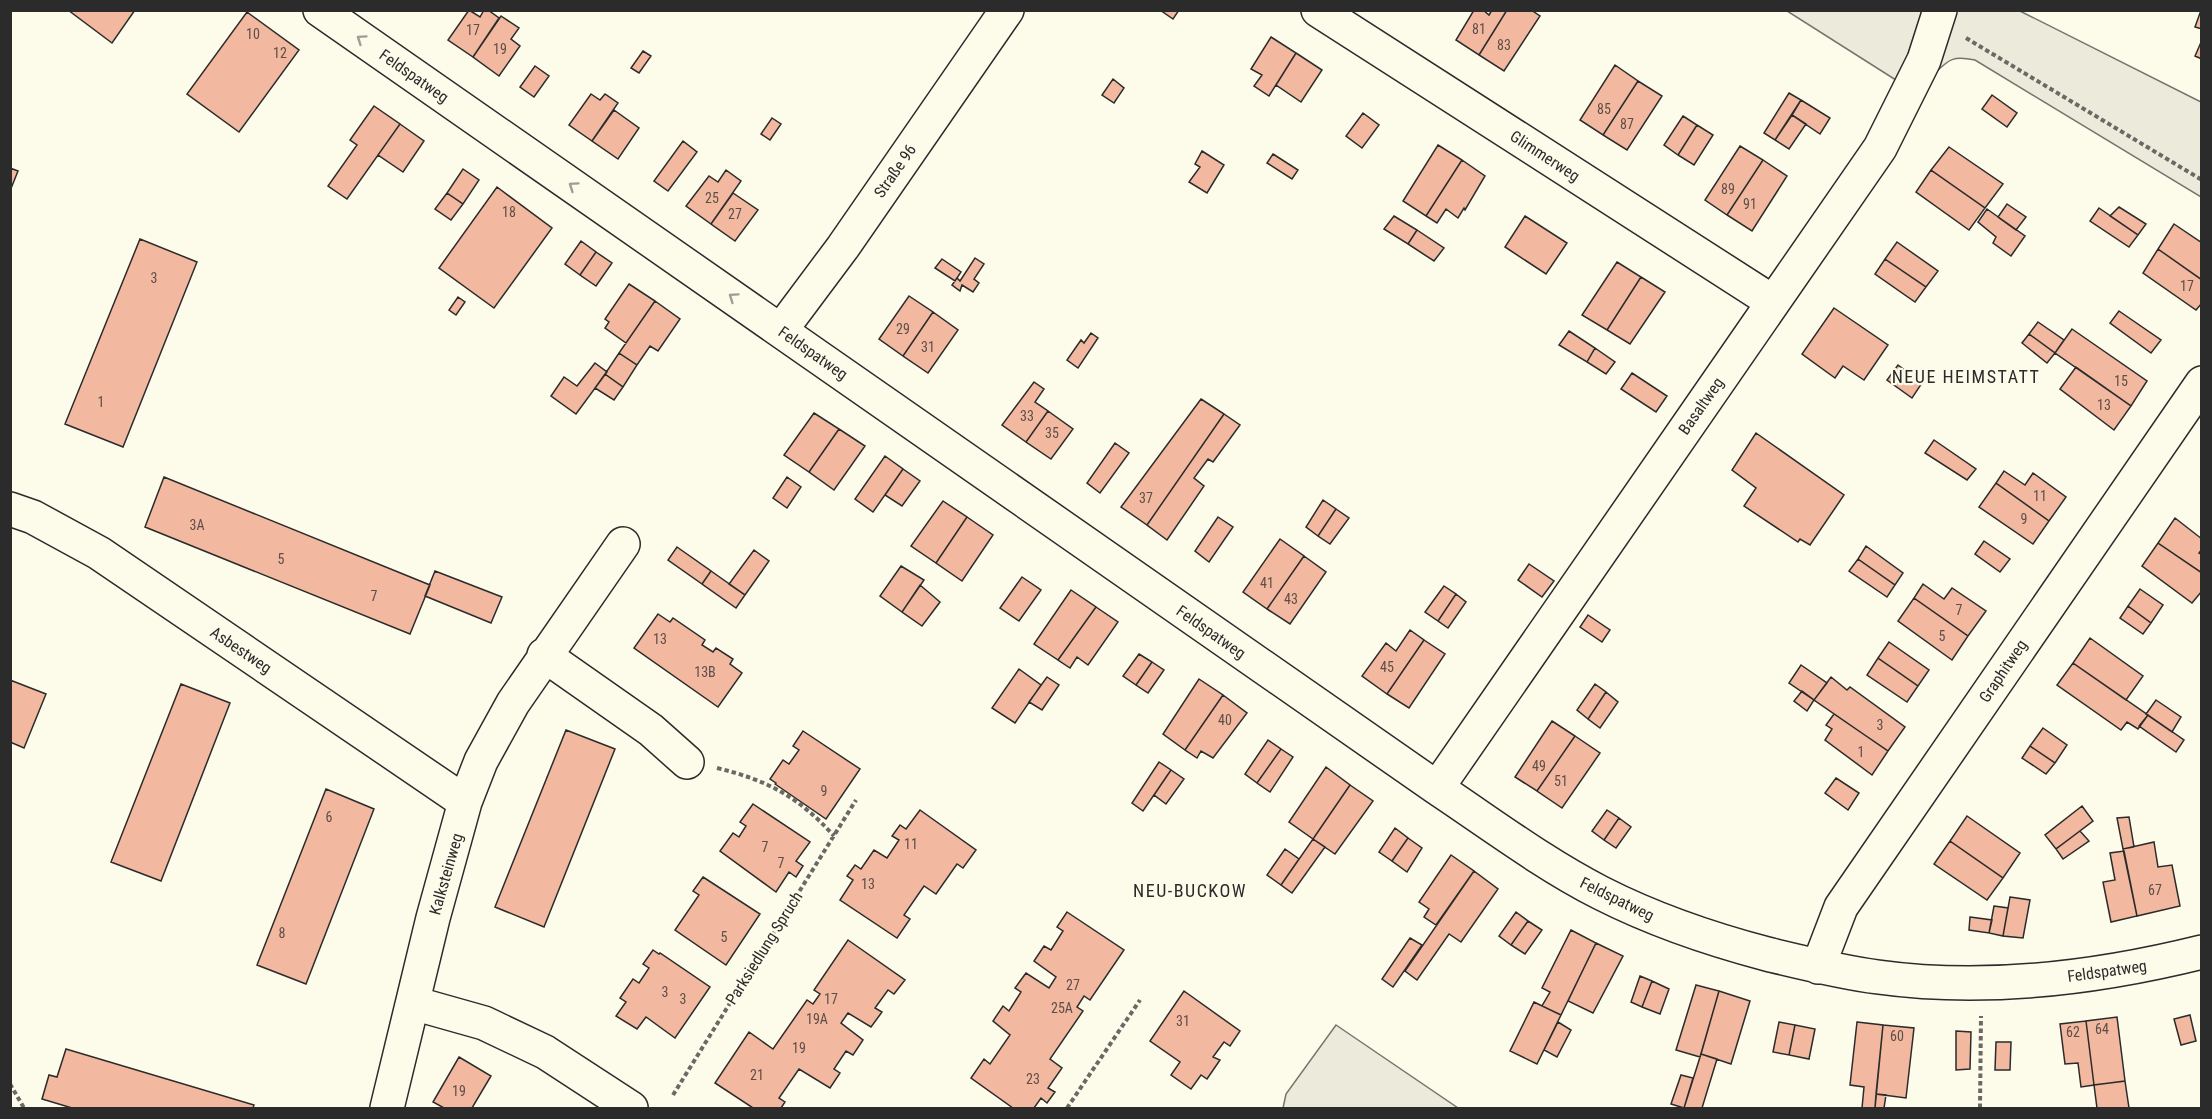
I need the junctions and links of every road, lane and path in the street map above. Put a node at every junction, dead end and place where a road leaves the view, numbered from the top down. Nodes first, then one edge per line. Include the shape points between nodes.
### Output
1 (320, 10) edge
2 (1007, 10) edge
3 (1318, 10) edge
4 (1938, 16) edge
5 (2202, 180) edge
6 (1773, 302) junction
7 (782, 330) junction
8 (2202, 383) edge
9 (10, 509) edge
10 (623, 544) dead end
11 (544, 655) junction
12 (699, 764) joint
13 (1437, 788) junction
14 (856, 800) dead end
15 (465, 802) junction
16 (834, 836) junction
17 (2202, 952) edge
18 (1818, 967) junction
19 (1981, 982) junction
20 (1140, 1000) dead end
21 (413, 1003) junction
22 (10, 1084) edge
23 (673, 1095) dead end
24 (24, 1108) edge
25 (387, 1108) edge
26 (631, 1108) edge
27 (1067, 1108) edge
28 (1980, 1108) edge

7 -> 1 street, Feldspatweg
2 - 7 street, Straße 96
3 - 6 street, Glimmerweg
4 - 5 path
4 - 6 street, Basaltweg via 1924,60 1880,148
6 - 13 street, Basaltweg
7 - 13 street, Feldspatweg
8 - 18 street, Graphitweg via 1841,907
9 - 15 street, Asbestweg via 33,517 99,553
10 - 11 street, Kalksteinweg
11 - 12 street
11 - 15 street, Kalksteinweg via 481,761
12 - 16 path via 769,784 816,816
13 - 18 street, Feldspatweg via 1551,864 1641,913 1721,942
14 - 16 path, Parksiedlung Spruch
15 - 21 street, Kalksteinweg
16 - 23 path, Parksiedlung Spruch
17 - 19 street, Feldspatweg via 2097,974
18 - 19 street, Feldspatweg via 1879,977
19 - 28 path
20 - 27 path
21 - 25 street, Kalksteinweg
21 - 26 street via 484,1023 529,1044
22 - 24 path

